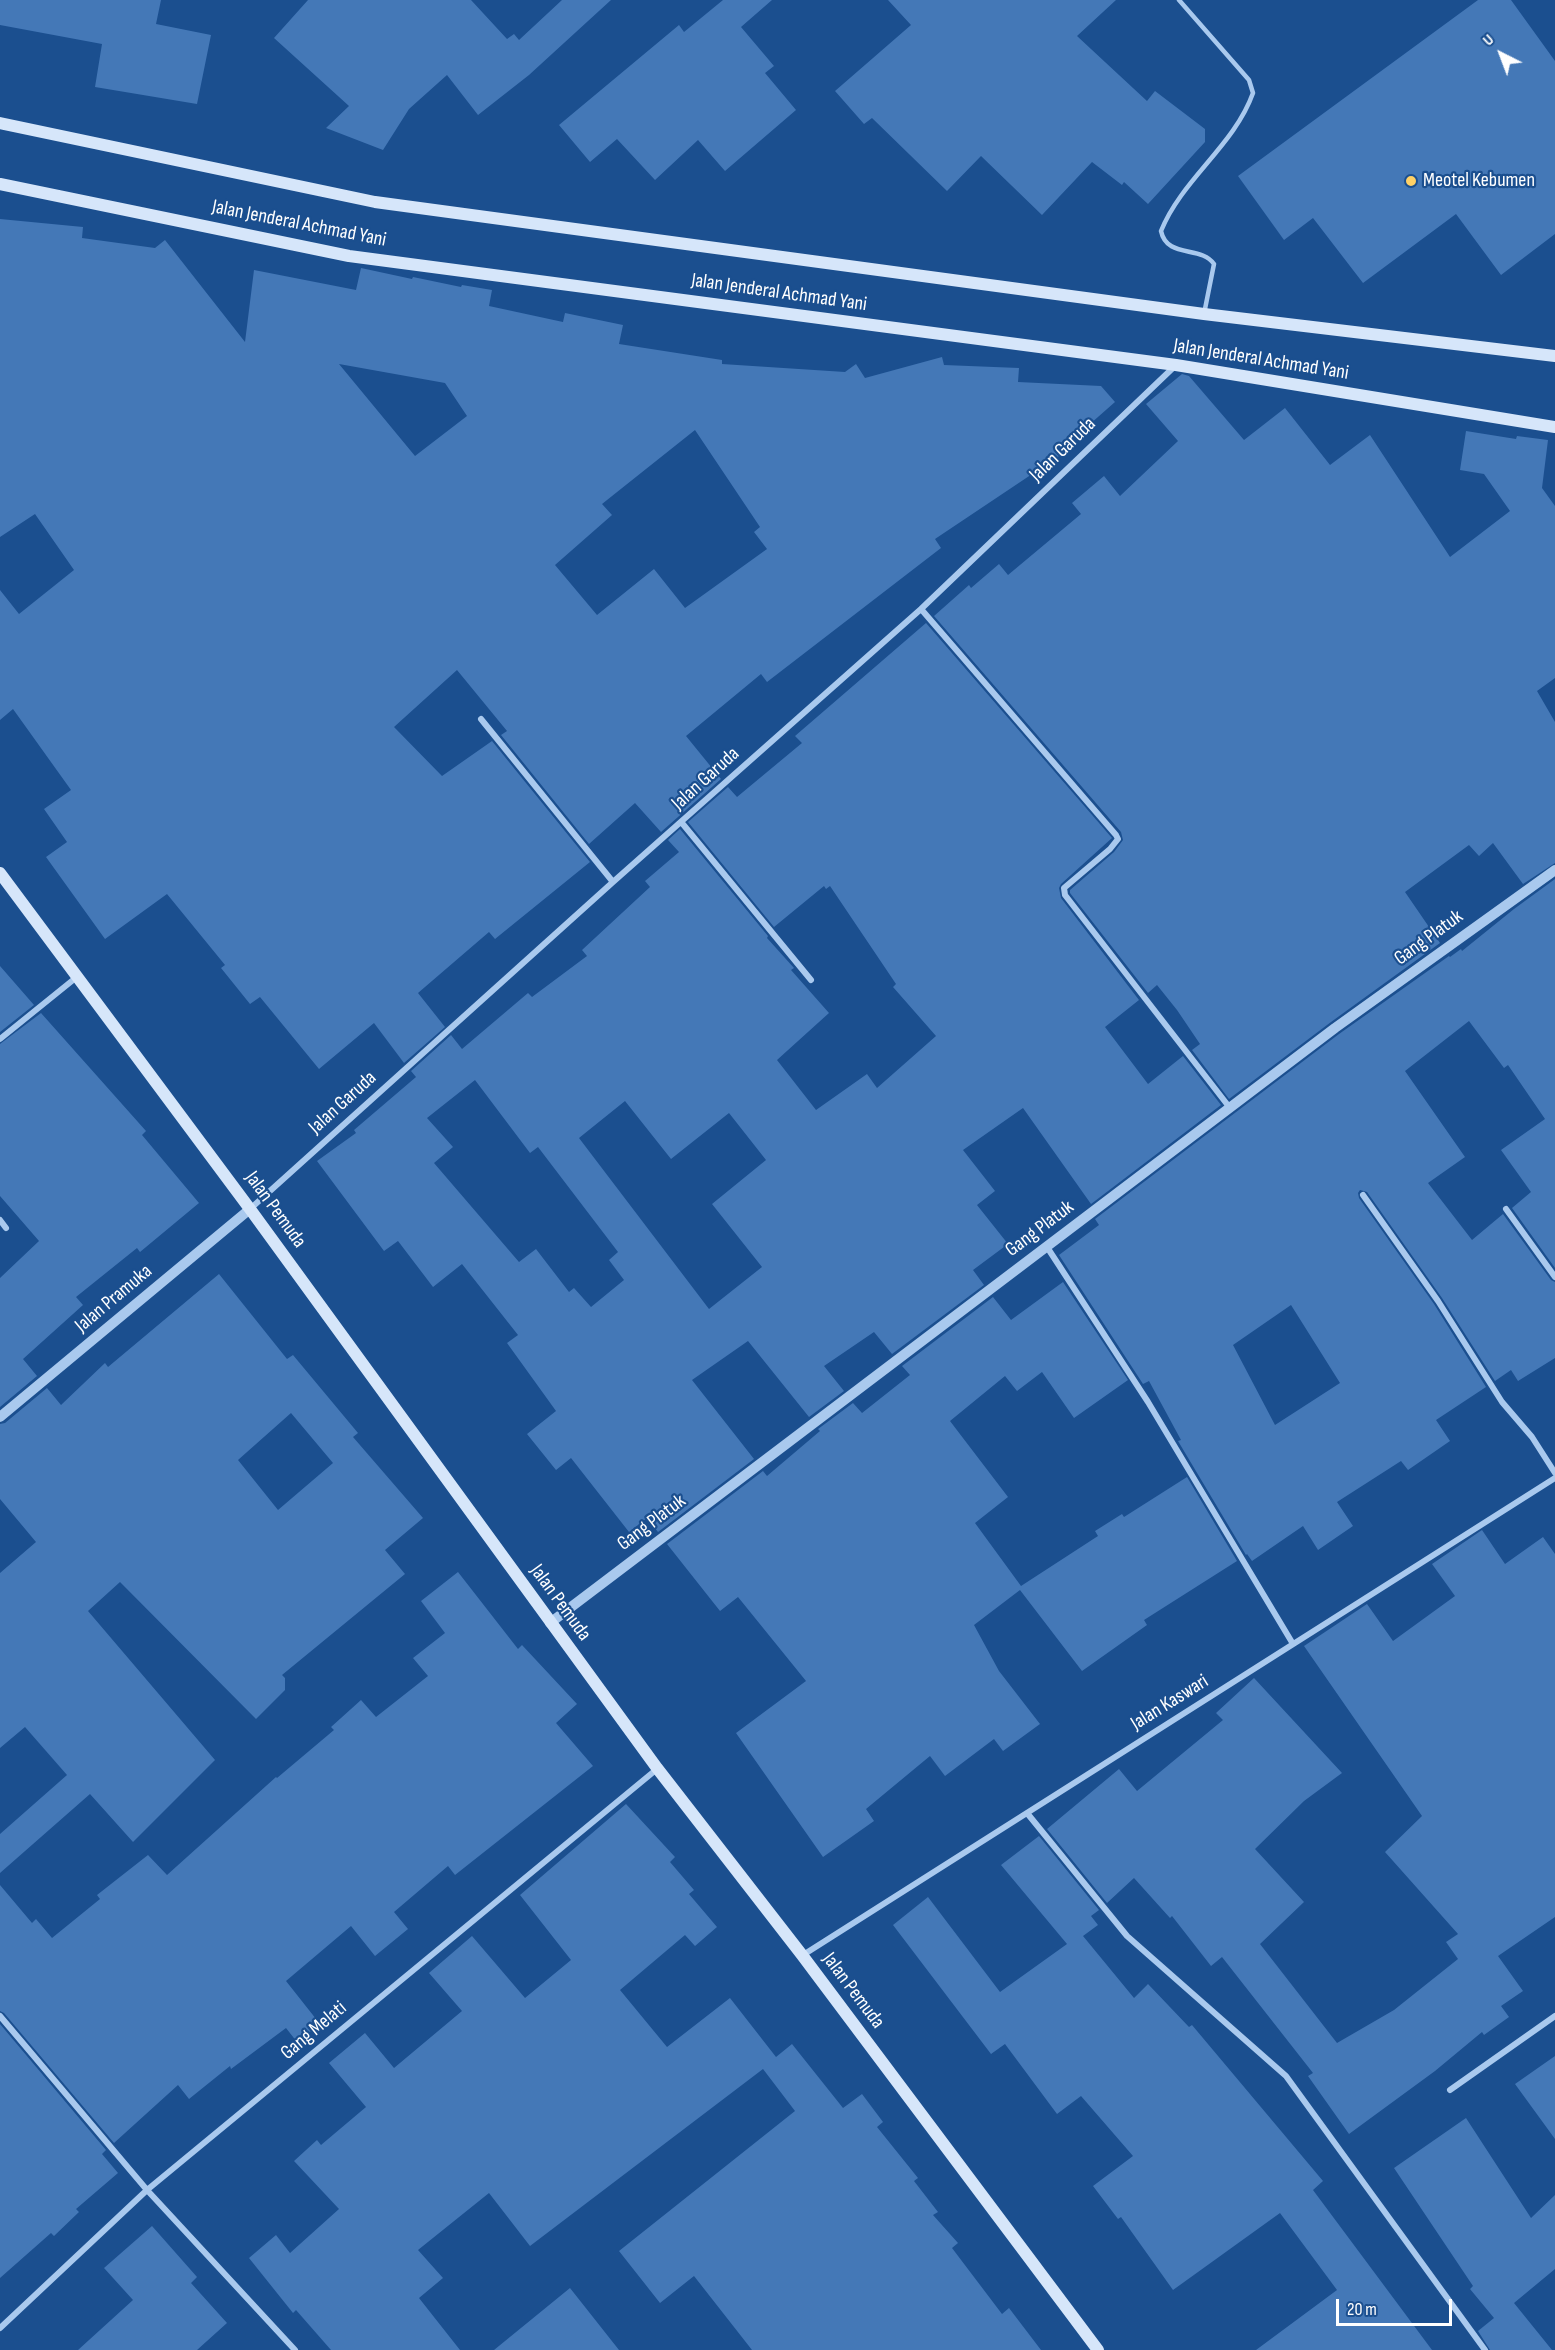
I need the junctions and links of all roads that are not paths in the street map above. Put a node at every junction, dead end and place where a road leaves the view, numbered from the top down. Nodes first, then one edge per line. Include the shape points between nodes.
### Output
1 (1179, 0) edge
2 (0, 123) edge
3 (0, 184) edge
4 (1204, 314) junction
5 (1555, 346) edge
6 (1550, 355) edge
7 (1176, 365) junction
8 (1555, 427) edge
9 (921, 609) junction
10 (481, 719) dead end
11 (682, 823) junction
12 (1555, 870) edge
13 (0, 873) edge
14 (613, 882) junction
15 (78, 976) junction
16 (811, 980) dead end
17 (0, 1039) edge
18 (1230, 1108) junction
19 (1363, 1195) dead end
20 (250, 1209) junction
21 (1506, 1209) dead end
22 (0, 1220) edge
23 (6, 1228) dead end
24 (1047, 1247) junction
25 (1555, 1277) edge
26 (0, 1417) edge
27 (1555, 1473) edge
28 (1555, 1478) edge
29 (550, 1623) junction
30 (1293, 1644) junction
31 (657, 1768) junction
32 (1027, 1813) junction
33 (802, 1956) junction
34 (0, 2016) edge
35 (1555, 2016) edge
36 (1450, 2090) dead end
37 (147, 2190) junction
38 (0, 2328) edge
39 (295, 2350) edge
40 (1097, 2350) edge
41 (1485, 2350) edge

1 - 4 lane via 1249,80 1253,93 1239,123 1173,206 1161,231 1165,243 1172,248 1209,258 1214,264
2 - 4 main road, Jalan Jenderal Achmad Yani via 375,202
3 - 7 main road, Jalan Jenderal Achmad Yani via 349,256
4 - 6 main road, Jalan Jenderal Achmad Yani
5 - 6 street
7 - 8 main road, Jalan Jenderal Achmad Yani
7 - 9 street, Jalan Garuda
9 - 11 street, Jalan Garuda
9 - 18 street via 1116,835 1118,839 1110,849 1065,888 1065,895
10 - 14 street
11 - 14 street, Jalan Garuda
11 - 16 street
12 - 18 street, Gang Platuk
13 - 15 main road, Jalan Pemuda
14 - 20 street, Jalan Garuda
15 - 17 street
15 - 20 main road, Jalan Pemuda
18 - 24 street, Gang Platuk
19 - 27 street via 1438,1301 1502,1402 1532,1437
20 - 26 street, Jalan Pramuka
20 - 29 main road, Jalan Pemuda
21 - 25 street
22 - 23 street
24 - 29 street, Gang Platuk
24 - 30 street via 1148,1402
28 - 30 street, Jalan Kaswari
29 - 31 main road, Jalan Pemuda
30 - 32 street, Jalan Kaswari
31 - 33 main road, Jalan Pemuda
31 - 37 street, Gang Melati
32 - 33 street, Jalan Kaswari
32 - 41 street via 1127,1936 1286,2076
33 - 40 main road, Jalan Pemuda
34 - 37 street
35 - 36 street
37 - 38 street, Gang Melati
37 - 39 street

